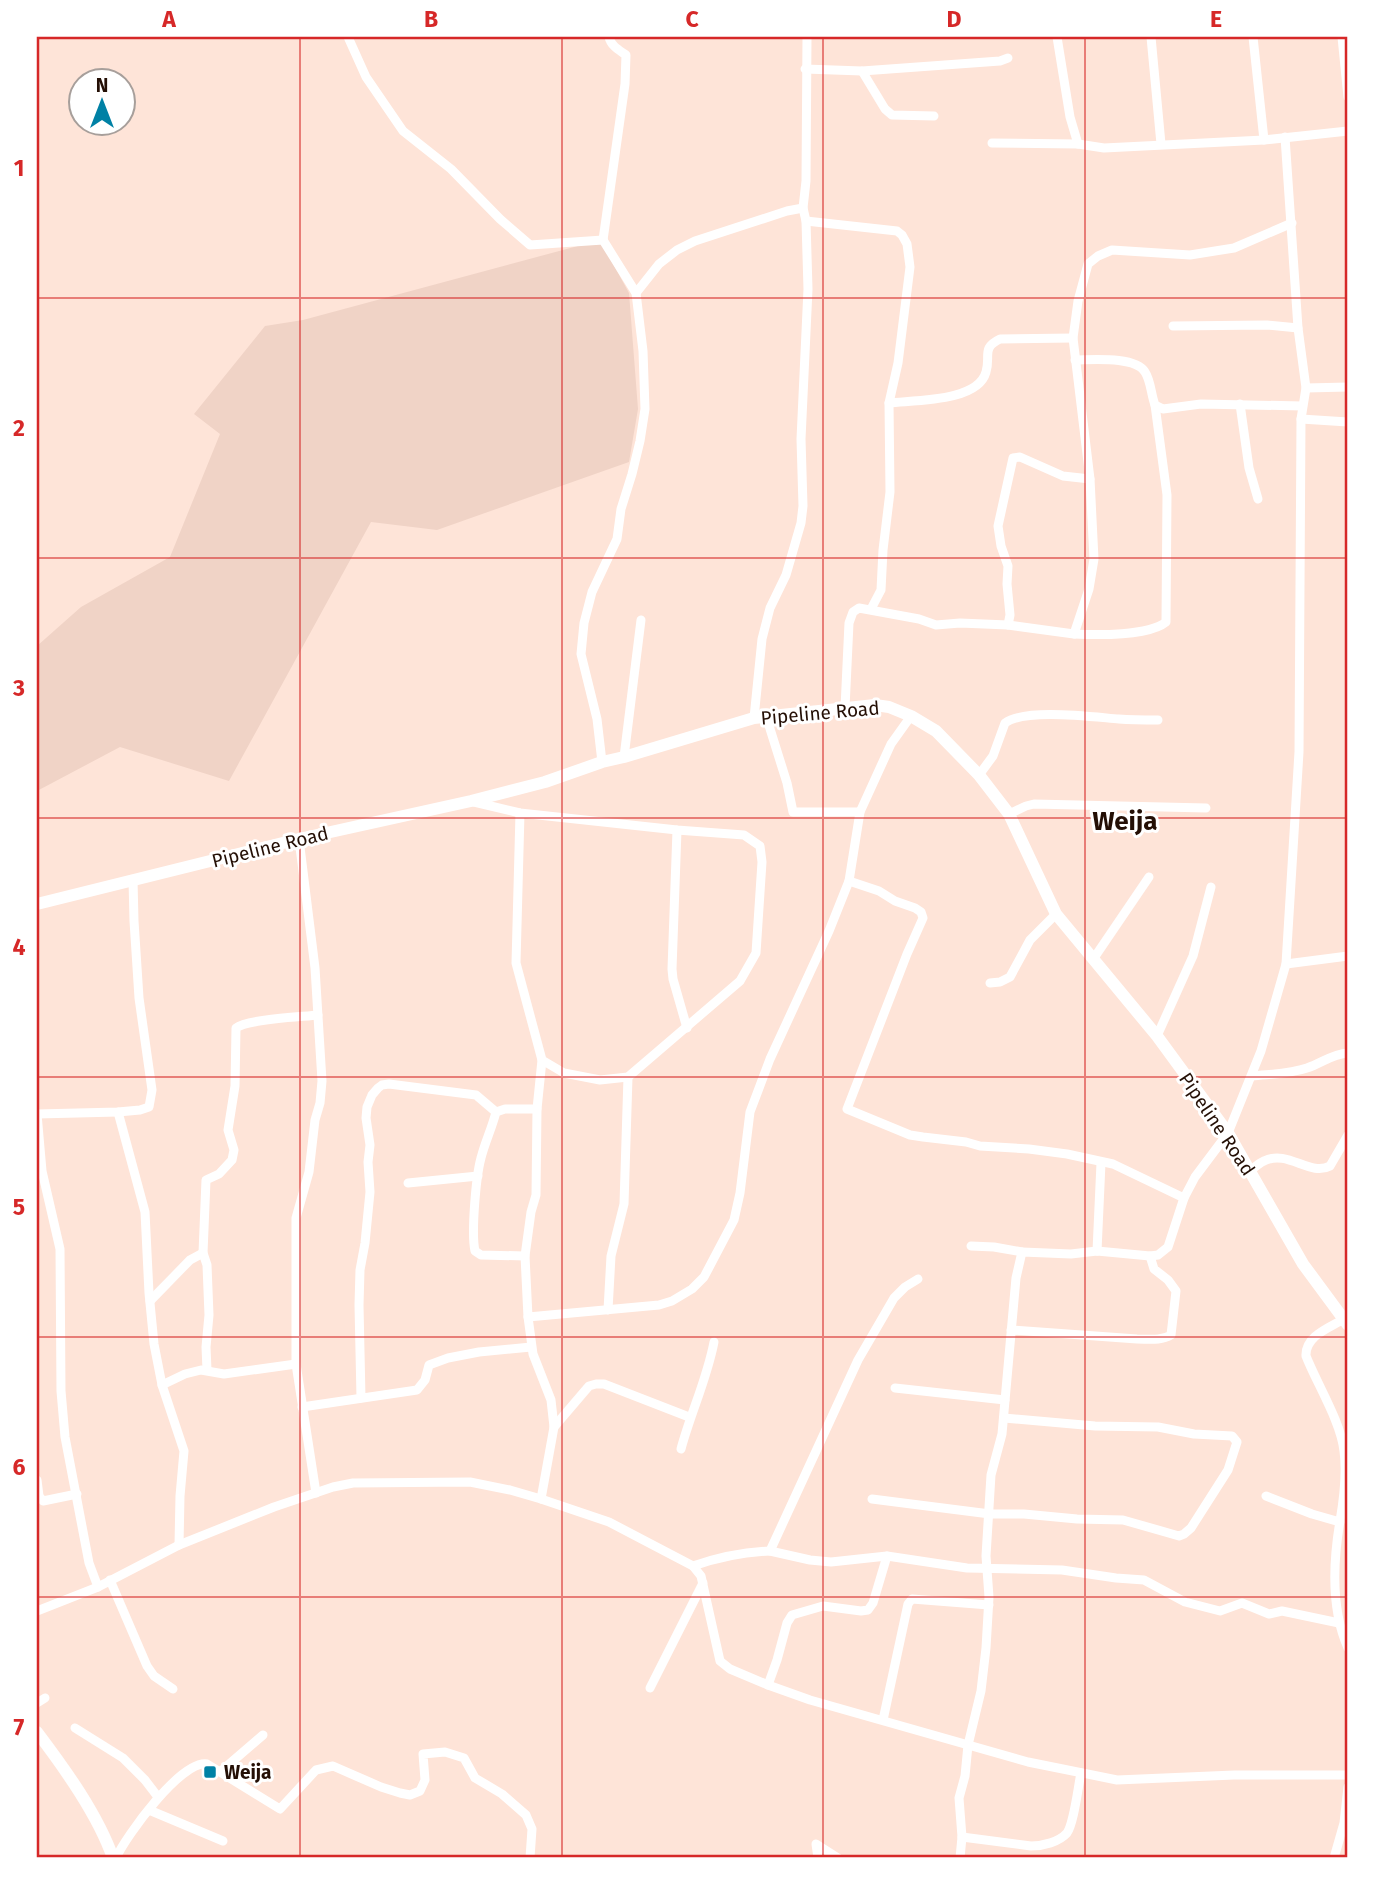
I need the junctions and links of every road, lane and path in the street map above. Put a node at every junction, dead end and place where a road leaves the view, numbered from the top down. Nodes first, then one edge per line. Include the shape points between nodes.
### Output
1 (348, 37) edge
2 (609, 37) edge
3 (807, 37) edge
4 (1057, 37) edge
5 (1151, 37) edge
6 (1253, 37) edge
7 (1342, 37) edge
8 (1008, 58) dead end
9 (806, 69) junction
10 (862, 71) junction
11 (1348, 97) edge
12 (934, 116) dead end
13 (1348, 131) edge
14 (1285, 137) junction
15 (1264, 140) junction
16 (992, 143) dead end
17 (1078, 144) junction
18 (1161, 144) junction
19 (803, 208) junction
20 (806, 221) junction
21 (1292, 223) junction
22 (603, 240) junction
23 (636, 293) junction
24 (1174, 326) dead end
25 (1298, 328) junction
26 (1073, 338) junction
27 (1075, 360) junction
28 (1348, 387) edge
29 (1306, 388) junction
30 (889, 403) junction
31 (1240, 404) junction
32 (1155, 405) junction
33 (1302, 406) junction
34 (1301, 419) junction
35 (1348, 422) edge
36 (1090, 479) junction
37 (1258, 499) dead end
38 (872, 609) junction
39 (641, 620) dead end
40 (1008, 625) junction
41 (1074, 634) junction
42 (845, 708) junction
43 (911, 716) junction
44 (760, 717) junction
45 (1158, 720) dead end
46 (624, 757) junction
47 (602, 762) junction
48 (979, 775) junction
49 (471, 801) junction
50 (1206, 808) dead end
51 (520, 813) junction
52 (860, 813) junction
53 (1009, 814) junction
54 (677, 830) junction
55 (299, 839) junction
56 (1149, 877) dead end
57 (133, 880) junction
58 (849, 881) junction
59 (1211, 887) dead end
60 (37, 904) edge
61 (1056, 914) junction
62 (1348, 956) edge
63 (1094, 958) junction
64 (1286, 964) junction
65 (990, 983) dead end
66 (318, 1015) junction
67 (687, 1028) junction
68 (1157, 1036) junction
69 (1348, 1053) edge
70 (542, 1060) junction
71 (1252, 1076) junction
72 (628, 1077) junction
73 (537, 1109) junction
74 (118, 1112) junction
75 (496, 1112) junction
76 (37, 1114) edge
77 (1228, 1133) junction
78 (1348, 1135) edge
79 (1101, 1163) junction
80 (1250, 1171) junction
81 (478, 1176) junction
82 (408, 1183) dead end
83 (1184, 1198) junction
84 (971, 1246) dead end
85 (1097, 1251) junction
86 (1022, 1252) junction
87 (203, 1253) junction
88 (526, 1256) junction
89 (1150, 1256) junction
90 (918, 1279) dead end
91 (150, 1301) junction
92 (608, 1310) junction
93 (528, 1317) junction
94 (1346, 1322) edge
95 (1011, 1330) junction
96 (714, 1342) dead end
97 (531, 1347) junction
98 (296, 1364) junction
99 (207, 1370) junction
100 (162, 1385) junction
101 (895, 1388) dead end
102 (361, 1398) junction
103 (1005, 1400) junction
104 (302, 1407) junction
105 (689, 1417) junction
106 (1004, 1418) junction
107 (554, 1427) junction
108 (681, 1449) dead end
109 (37, 1479) edge
110 (316, 1493) junction
111 (77, 1494) junction
112 (1266, 1496) dead end
113 (541, 1499) junction
114 (872, 1499) dead end
115 (990, 1514) junction
116 (1340, 1522) junction
117 (179, 1545) junction
118 (770, 1550) junction
119 (887, 1556) junction
120 (693, 1566) junction
121 (987, 1568) junction
122 (110, 1580) junction
123 (703, 1583) junction
124 (98, 1587) junction
125 (989, 1605) junction
126 (37, 1611) edge
127 (1339, 1623) junction
128 (1348, 1648) edge
129 (768, 1685) junction
130 (650, 1688) dead end
131 (173, 1689) dead end
132 (883, 1720) junction
133 (75, 1728) dead end
134 (37, 1732) edge
135 (263, 1735) dead end
136 (968, 1745) junction
137 (220, 1772) junction
138 (1081, 1773) junction
139 (1348, 1775) edge
140 (1348, 1787) edge
141 (158, 1797) junction
142 (149, 1810) junction
143 (962, 1838) junction
144 (223, 1841) dead end
145 (114, 1858) edge
146 (530, 1858) edge
147 (818, 1858) edge
148 (838, 1858) edge
149 (960, 1858) edge
150 (1334, 1858) edge

1 - 22 street via 366,77 403,131 451,169 530,245
2 - 22 street via 626,55
3 - 9 street
4 - 17 street
5 - 18 street
6 - 15 street
7 - 11 street
8 - 10 street
9 - 10 street
9 - 19 street
10 - 12 street via 892,115
13 - 14 street
14 - 15 street
14 - 21 street
15 - 18 street
16 - 17 street
17 - 18 street via 1104,148
19 - 20 street
19 - 23 street via 695,240 659,264
20 - 30 street via 897,231 907,244 906,307
20 - 44 street via 803,506 786,575 762,639
21 - 25 street
21 - 26 street via 1234,248 1190,255 1112,250 1098,256 1088,264 1082,283
22 - 23 street
23 - 47 street via 645,410 617,539 592,592 581,654
24 - 25 street
25 - 29 street
26 - 27 street
26 - 30 street via 1000,339 987,351 981,381 969,391
27 - 32 street via 1137,365 1147,374
27 - 36 street
28 - 29 street
29 - 33 street
30 - 38 street via 890,492 881,590
31 - 32 street via 1163,410
31 - 33 street
31 - 37 street
32 - 41 street via 1167,495 1166,622 1126,633
33 - 34 street
34 - 35 street
34 - 64 street via 1299,752
36 - 40 street via 1063,476 1013,458 998,526 1008,566
36 - 41 street via 1094,559 1090,589
38 - 40 street via 936,625
38 - 42 street via 859,608 849,623
39 - 46 street
40 - 41 street
42 - 43 street, Pipeline Road via 875,705
42 - 44 street, Pipeline Road
43 - 48 street, Pipeline Road via 936,730
43 - 52 street via 891,744
44 - 46 street, Pipeline Road
44 - 52 street via 788,783 793,812
45 - 48 street via 1056,714 1014,718 1005,723 993,756
46 - 47 street, Pipeline Road
47 - 49 street, Pipeline Road
48 - 53 street, Pipeline Road
49 - 51 street
49 - 55 street, Pipeline Road
50 - 53 street via 1034,804
51 - 54 street
51 - 70 street via 516,963
52 - 58 street
53 - 61 street, Pipeline Road
54 - 67 street via 672,969
54 - 67 street via 744,835 760,846 762,862 757,953 740,981
55 - 57 street, Pipeline Road
55 - 66 street
56 - 63 street
57 - 60 street, Pipeline Road
57 - 74 street via 139,998 152,1090 149,1107
58 - 79 street via 915,908 923,918 847,1109 910,1135 1067,1154
58 - 92 street via 750,1112 734,1220 704,1277 692,1290 659,1306
59 - 68 street via 1194,956
61 - 63 street, Pipeline Road
61 - 65 street via 1030,940 1010,977
62 - 64 street
63 - 68 street, Pipeline Road
64 - 71 street
66 - 87 street via 236,1028 228,1130 234,1150 232,1160 219,1174 206,1180
66 - 98 street via 321,1091 307,1181 296,1218
67 - 72 street
68 - 77 street, Pipeline Road
69 - 71 street via 1309,1068
70 - 72 street via 564,1073 600,1080
70 - 73 street
71 - 77 street
72 - 92 street via 624,1204 611,1256
73 - 75 street
73 - 88 street via 536,1195
74 - 76 street
74 - 91 street via 145,1212
75 - 81 street
75 - 102 street via 482,1098 466,1093 389,1084 372,1095 366,1118 370,1192 360,1270
76 - 111 street via 42,1171 60,1249 61,1391
77 - 80 street, Pipeline Road
77 - 83 street
78 - 80 street via 1326,1169 1274,1157
79 - 83 street via 1113,1164
79 - 85 street
80 - 94 street, Pipeline Road via 1303,1264
81 - 82 street
81 - 88 street via 475,1251
83 - 89 street via 1168,1247
84 - 86 street
85 - 86 street
85 - 89 street
86 - 95 street
87 - 91 street via 190,1259
87 - 99 street via 209,1315
88 - 93 street
89 - 95 street via 1154,1269 1176,1291 1167,1338
90 - 118 street via 894,1298 858,1360
91 - 100 street
92 - 93 street
93 - 97 street
94 - 116 street via 1315,1336 1306,1348 1344,1451 1345,1498
95 - 103 street
96 - 105 street
97 - 102 street via 448,1358 429,1365 417,1390
97 - 107 street via 551,1400
98 - 99 street via 224,1374
98 - 104 street
99 - 100 street
100 - 117 street via 184,1451
101 - 103 street
102 - 104 street
103 - 106 street
104 - 110 street
105 - 107 street via 596,1384 589,1386
105 - 108 street
106 - 115 street via 991,1475
106 - 115 street via 1158,1427 1224,1434 1237,1442 1228,1470 1191,1528 1179,1536 1122,1520
107 - 113 street
109 - 111 street via 43,1501
110 - 113 street via 354,1483 470,1482
110 - 117 street
111 - 124 street
112 - 116 street
113 - 120 street via 609,1522
114 - 115 street
115 - 121 street
116 - 127 street via 1335,1588
117 - 122 street
118 - 119 street via 797,1559 831,1562
118 - 120 street via 743,1552
119 - 121 street
119 - 129 street via 868,1610 823,1606 792,1615
120 - 123 street
121 - 125 street
121 - 127 street via 1062,1570 1144,1580 1185,1602 1220,1611 1242,1604 1269,1614 1282,1611
122 - 124 street
122 - 131 street via 147,1666
123 - 129 street via 720,1661
123 - 130 street
124 - 126 street
125 - 132 street via 912,1599
125 - 136 street via 985,1667
127 - 128 street
129 - 132 street
132 - 136 street
133 - 141 street via 123,1758
134 - 145 street via 87,1806
135 - 137 street
136 - 138 street
136 - 143 street via 959,1798
137 - 141 street via 201,1763
137 - 146 street via 280,1809 316,1770 333,1766 410,1795 420,1791 425,1780 423,1754 445,1752 464,1758 475,1778 526,1815 532,1829
138 - 139 street via 1118,1780
138 - 143 street via 1073,1817 1068,1832 1060,1838 1031,1846
140 - 150 street
141 - 142 street
142 - 144 street
142 - 145 street
143 - 149 street
147 - 148 street via 816,1844

